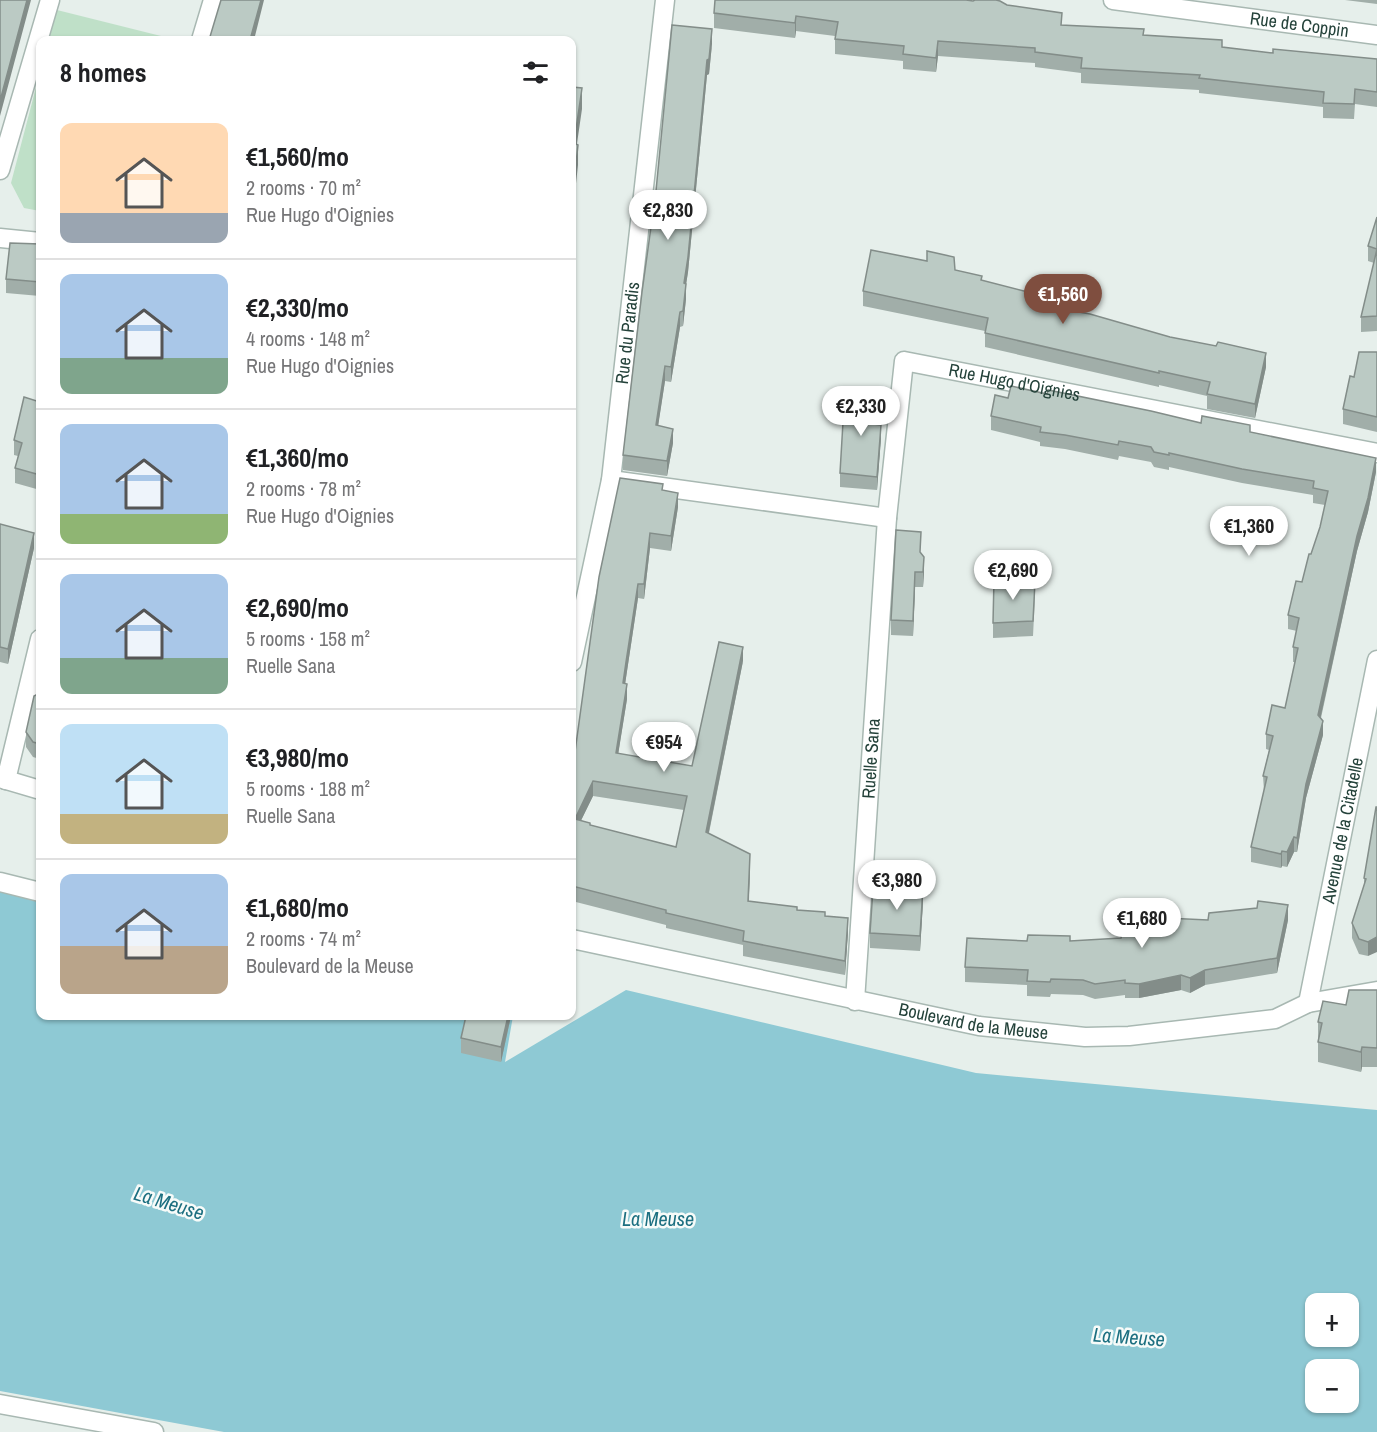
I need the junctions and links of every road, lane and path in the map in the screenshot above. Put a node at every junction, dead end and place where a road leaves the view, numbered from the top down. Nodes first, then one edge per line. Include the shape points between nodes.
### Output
1 (50, 0) edge
2 (213, 0) edge
3 (665, 0) edge
4 (1113, 0) edge
5 (1377, 35) edge
6 (39, 36) edge
7 (202, 36) edge
8 (36, 48) edge
9 (0, 170) edge
10 (0, 238) edge
11 (36, 242) edge
12 (1377, 453) edge
13 (610, 480) junction
14 (887, 518) junction
15 (576, 643) edge
16 (36, 654) edge
17 (1377, 660) edge
18 (3, 779) edge
19 (36, 789) edge
20 (0, 882) edge
21 (36, 891) edge
22 (576, 940) edge
23 (1377, 991) edge
24 (855, 1001) junction
25 (1308, 1003) junction
26 (0, 1404) edge
27 (154, 1432) edge

1 - 6 street
2 - 7 street
3 - 13 street, Rue du Paradis
4 - 5 street, Rue de Coppin
8 - 9 street
10 - 11 street
12 - 14 street, Rue Hugo d'Oignies via 904,361
13 - 14 street
13 - 15 street, Rue du Paradis
14 - 24 street, Ruelle Sana
16 - 18 street
17 - 25 street, Avenue de la Citadelle
18 - 19 street
20 - 21 street
22 - 24 street, Boulevard de la Meuse
23 - 25 street, Boulevard de la Meuse
24 - 25 street, Boulevard de la Meuse via 979,1026 1085,1037 1129,1036 1275,1019
26 - 27 street

